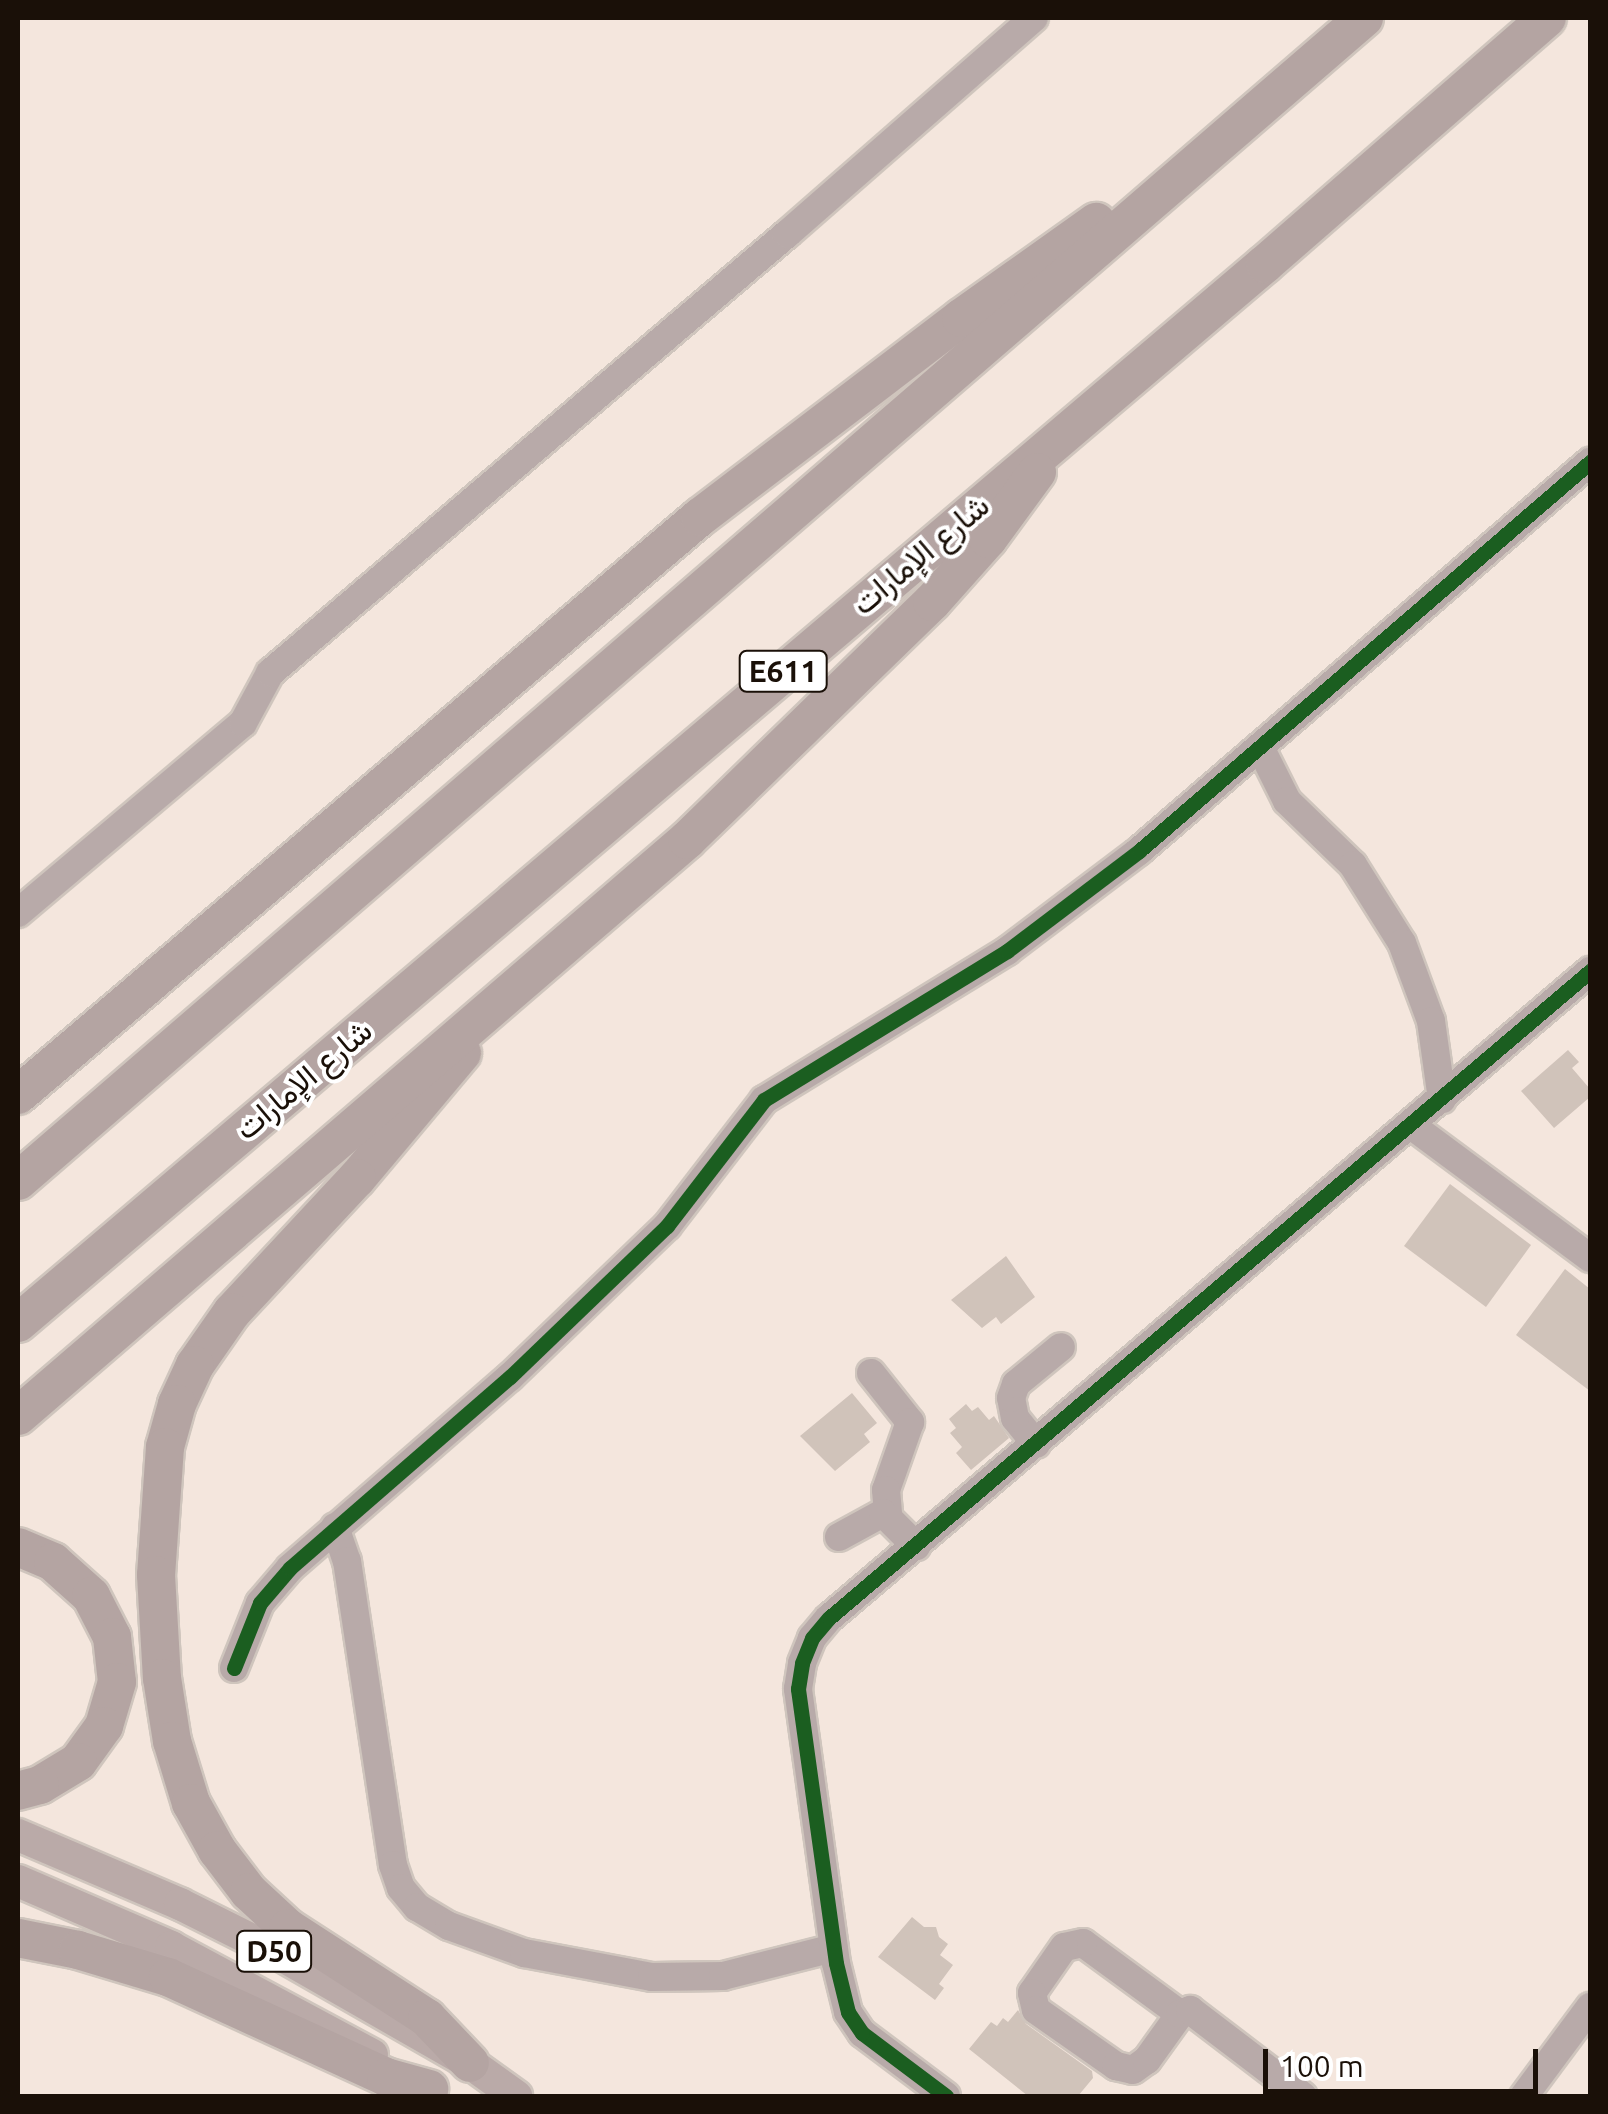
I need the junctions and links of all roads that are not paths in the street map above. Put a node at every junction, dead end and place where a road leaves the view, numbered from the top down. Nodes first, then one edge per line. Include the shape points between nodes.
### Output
1 (1034, 18) edge
2 (1364, 18) edge
3 (1547, 18) edge
4 (1232, 132) junction
5 (1059, 436) junction
6 (1590, 462) edge
7 (1262, 748) junction
8 (18, 913) edge
9 (1590, 971) edge
10 (491, 1006) junction
11 (18, 1094) edge
12 (1442, 1099) junction
13 (1411, 1125) junction
14 (18, 1181) edge
15 (1590, 1258) edge
16 (18, 1323) edge
17 (1061, 1346) dead end
18 (870, 1374) dead end
19 (18, 1416) edge
20 (1036, 1444) junction
21 (888, 1515) junction
22 (335, 1527) junction
23 (839, 1537) dead end
24 (916, 1546) junction
25 (18, 1547) edge
26 (234, 1668) dead end
27 (18, 1791) edge
28 (18, 1835) edge
29 (18, 1882) edge
30 (18, 1938) edge
31 (834, 1948) junction
32 (1590, 2007) edge
33 (1180, 2014) junction
34 (470, 2063) junction
35 (434, 2093) edge
36 (516, 2096) edge
37 (946, 2096) edge
38 (1303, 2096) edge
39 (1524, 2096) edge

1 - 8 street via 270,673 243,723
2 - 4 highway
3 - 5 highway, شارع الإمارات / E611
4 - 11 highway via 1014,279 700,518
4 - 14 highway
5 - 10 highway via 1013,506 932,602 687,840
5 - 16 highway, شارع الإمارات / E611
6 - 7 street
7 - 12 street via 1287,801 1353,865 1402,943 1431,1022
7 - 22 street via 1007,951 764,1100 667,1226 510,1376
9 - 12 street
10 - 19 highway
10 - 34 highway via 438,1085 206,1346 170,1425 156,1539 166,1710 202,1827 268,1911 427,2018
12 - 13 street
13 - 15 street
13 - 20 street
17 - 20 street via 1016,1384 1011,1398 1015,1418
18 - 21 street via 910,1422 886,1490
20 - 24 street
21 - 23 street via 878,1514
21 - 24 street
22 - 26 street via 260,1603
22 - 31 street via 347,1561 393,1865 417,1907 464,1933 524,1953 652,1977 722,1976
24 - 31 street via 829,1618 802,1662 798,1689
25 - 27 highway via 53,1562 92,1596 112,1637 117,1682 104,1726 78,1762
28 - 34 main road, D50 via 228,1928
29 - 35 main road, D50 via 171,1947
30 - 35 highway via 168,1977
31 - 37 street via 848,2012 862,2033
32 - 39 street
33 - 33 street via 1133,2070 1116,2066 1036,2010 1032,1993 1064,1948 1083,1943
33 - 38 street via 1190,2010
34 - 36 main road, D50

